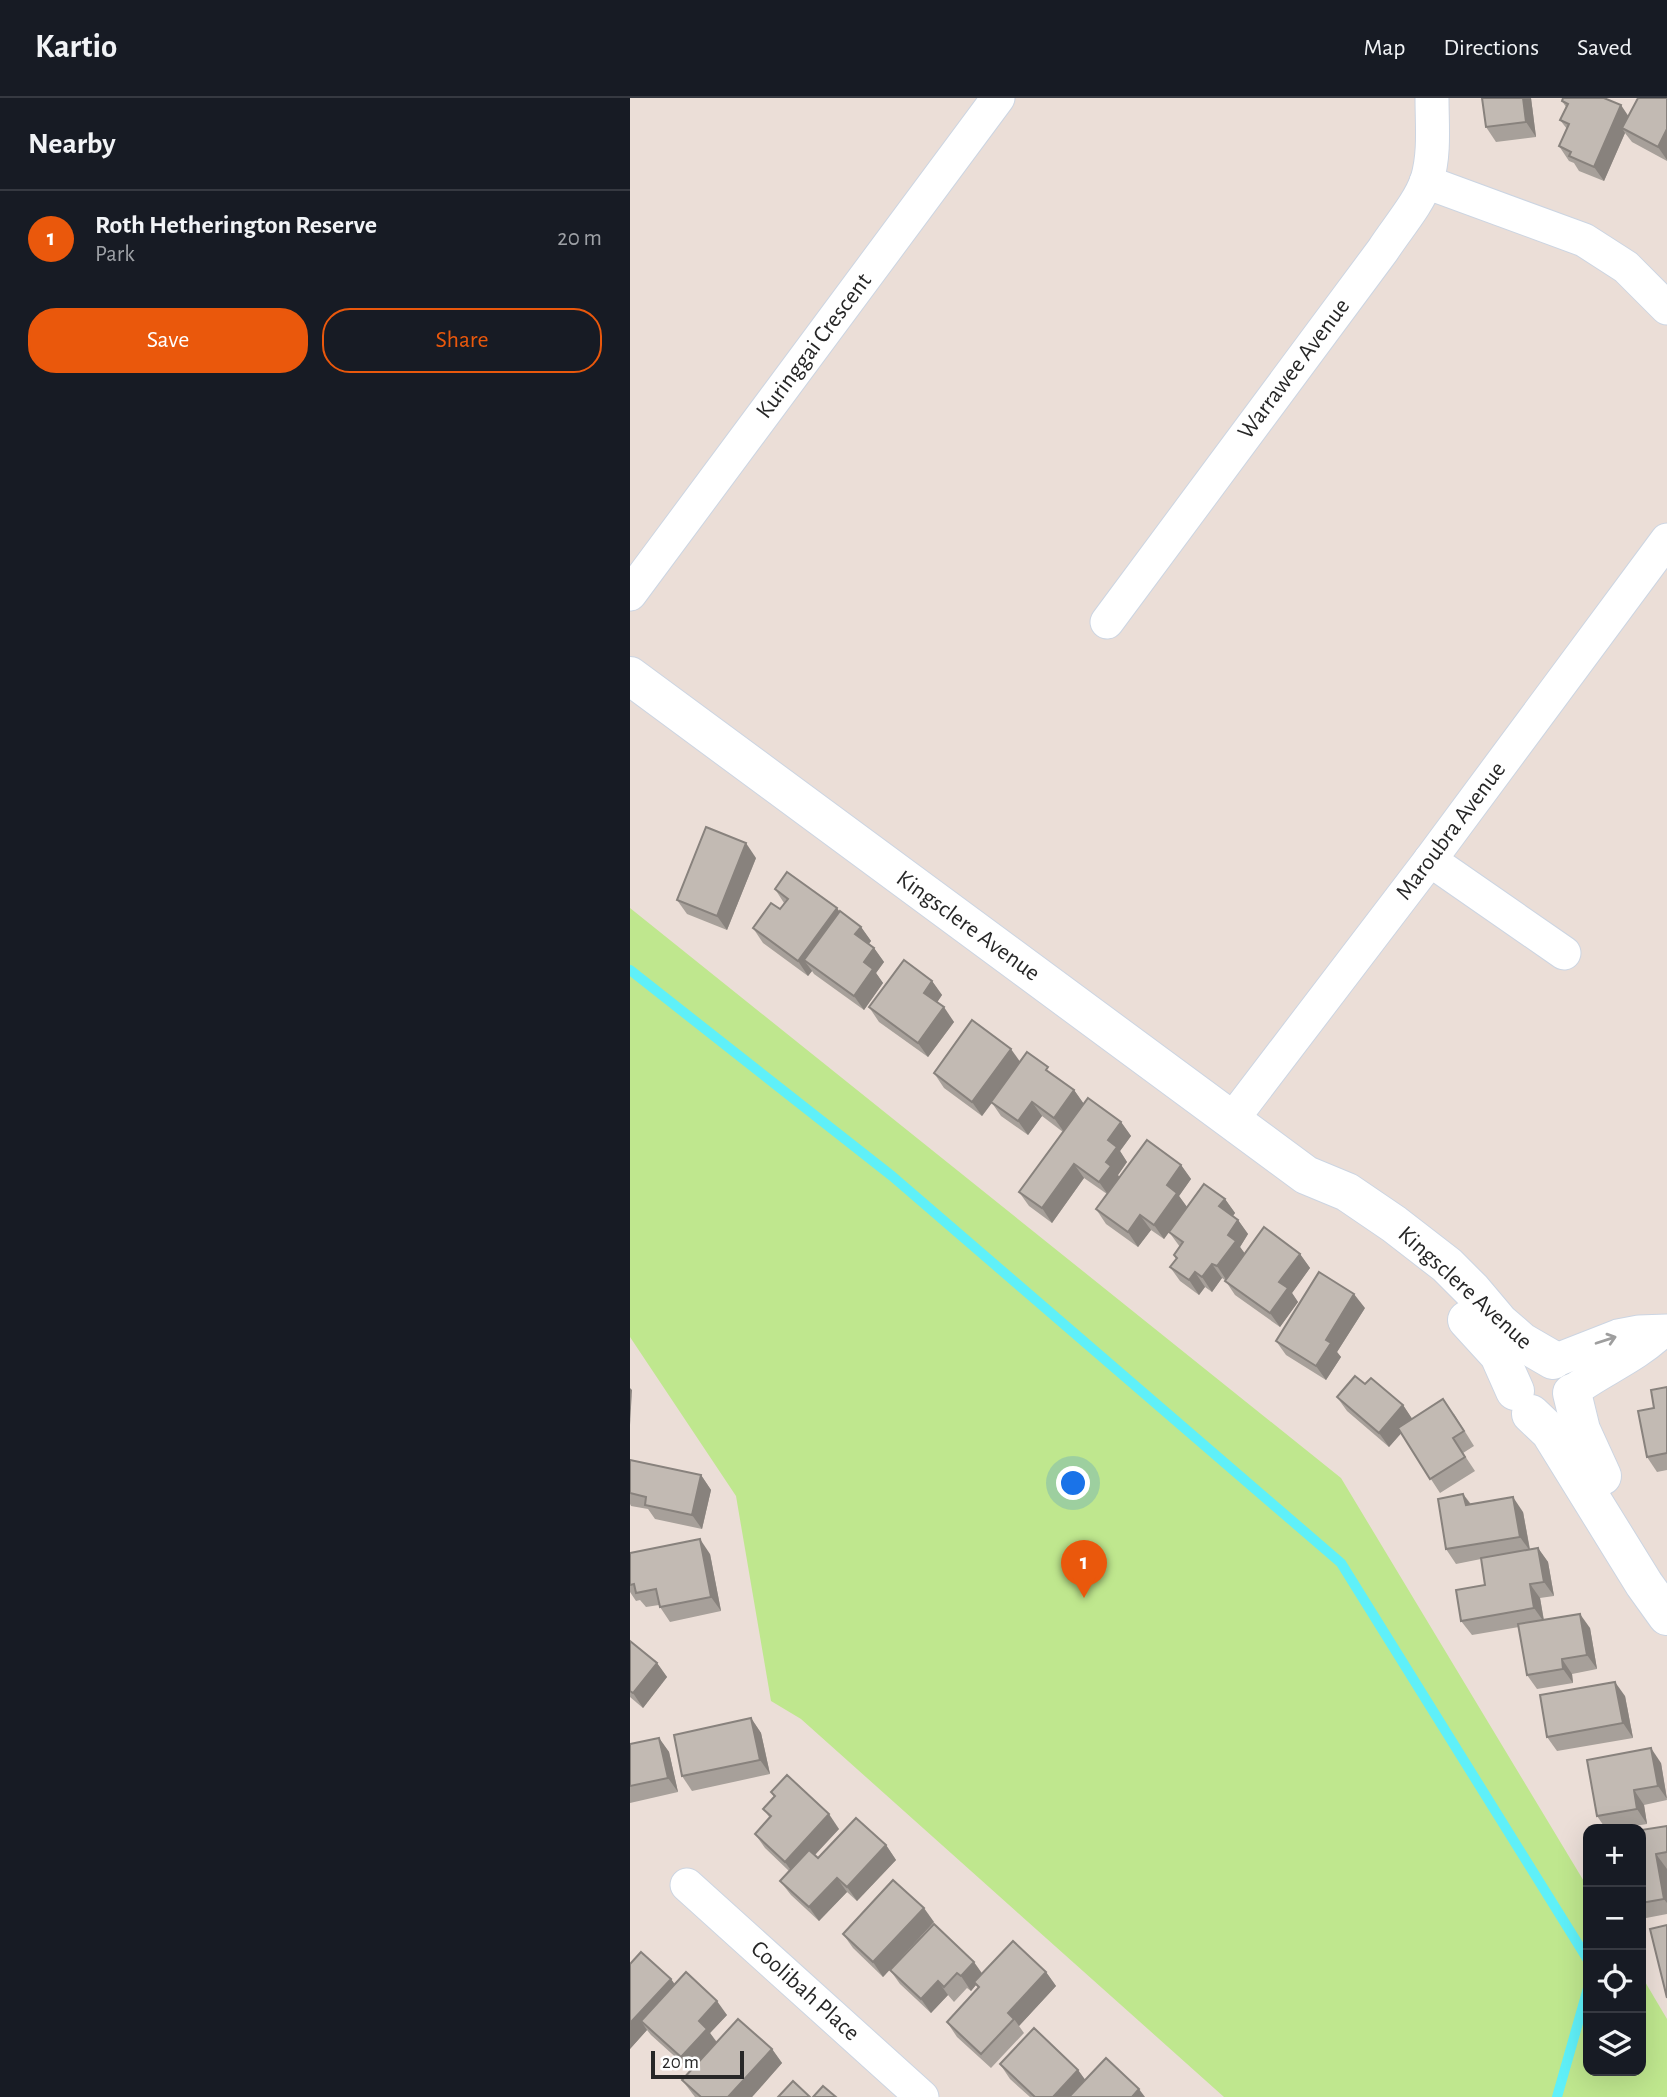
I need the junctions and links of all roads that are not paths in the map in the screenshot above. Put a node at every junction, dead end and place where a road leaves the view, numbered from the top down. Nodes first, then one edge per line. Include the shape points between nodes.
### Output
1 (998, 98) edge
2 (1432, 98) edge
3 (1426, 182) junction
4 (1667, 308) edge
5 (1667, 540) edge
6 (630, 594) edge
7 (1107, 622) dead end
8 (630, 676) edge
9 (1430, 860) junction
10 (1564, 953) dead end
11 (1231, 1121) junction
12 (1306, 1175) junction
13 (1664, 1331) edge
14 (1563, 1376) junction
15 (1523, 1402) junction
16 (1667, 1587) edge
17 (1667, 1616) edge
18 (687, 1885) dead end
19 (922, 2097) edge

1 - 6 street, Kuringgai Crescent
2 - 3 street, Warrawee Avenue via 1432,157
3 - 4 street via 1584,240 1626,268
3 - 7 street, Warrawee Avenue via 1383,250
5 - 9 street, Maroubra Avenue
8 - 11 main road, Kingsclere Avenue
9 - 10 street
9 - 11 street, Maroubra Avenue
11 - 12 main road, Kingsclere Avenue
12 - 14 main road, Kingsclere Avenue via 1347,1192 1447,1265 1500,1322
12 - 15 main road, Kingsclere Avenue via 1331,1208 1437,1288 1499,1355
13 - 14 street via 1588,1380
14 - 15 main road via 1569,1401 1557,1413 1548,1416
14 - 15 main road via 1534,1360 1516,1381
14 - 16 main road via 1595,1463
15 - 17 main road, Kingsclere Avenue via 1550,1432
18 - 19 street, Coolibah Place

